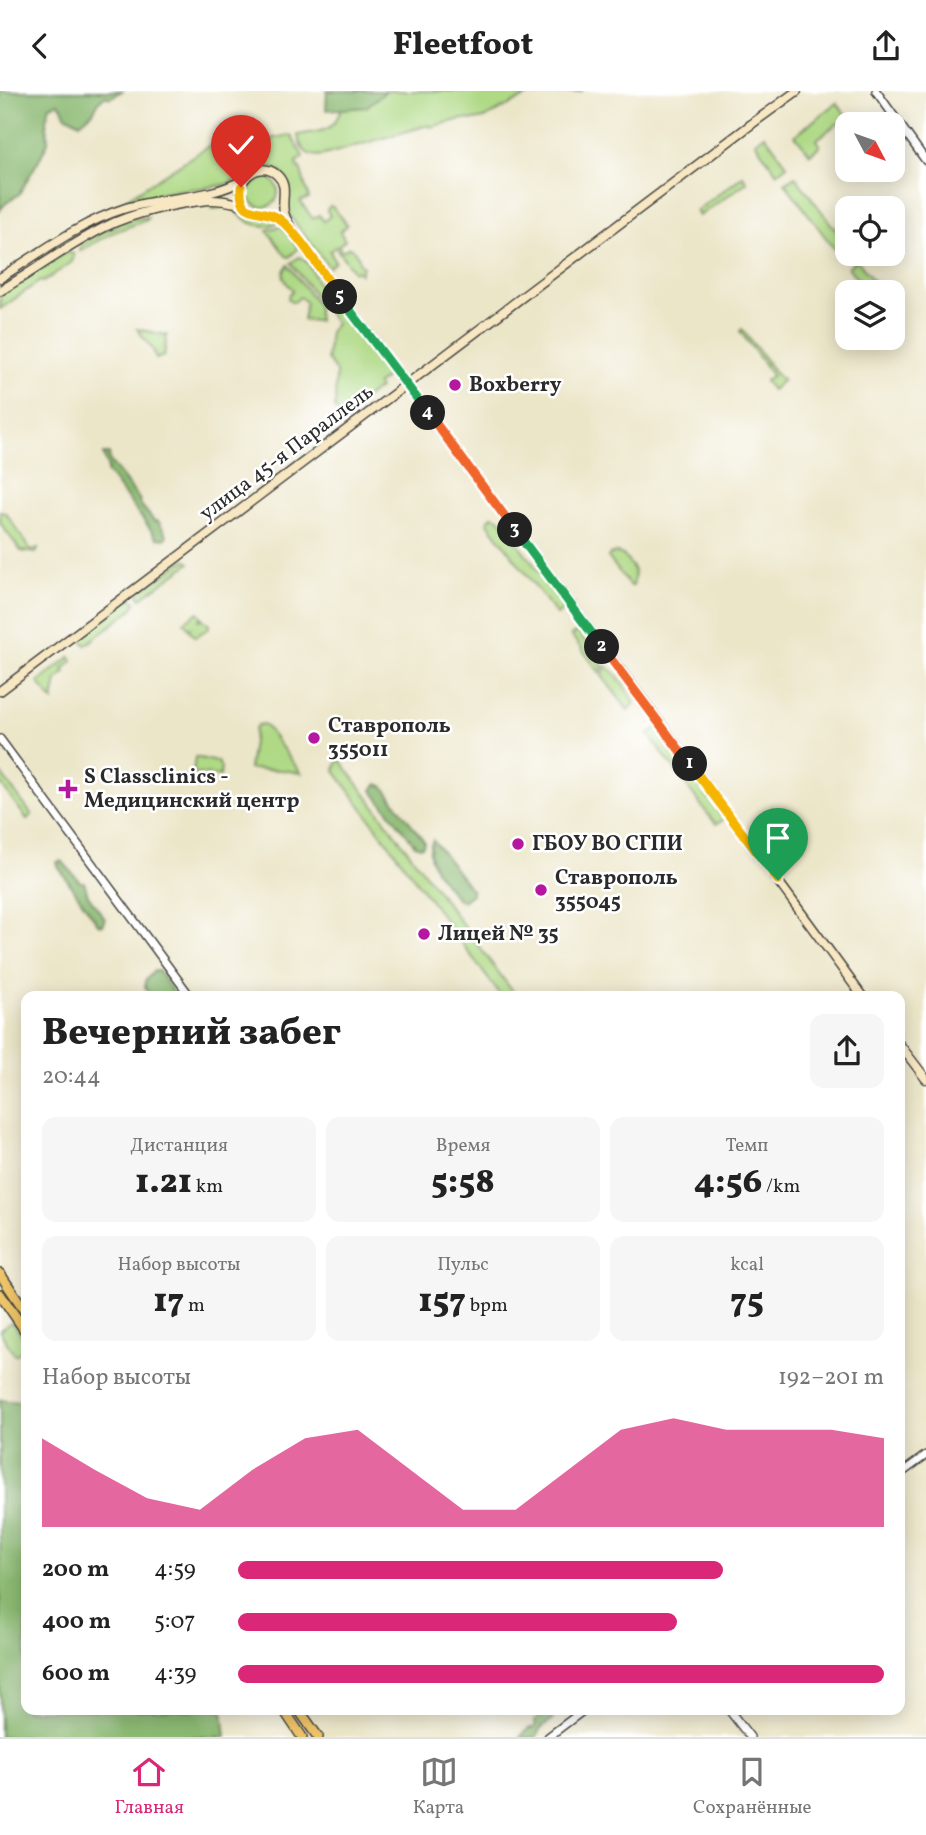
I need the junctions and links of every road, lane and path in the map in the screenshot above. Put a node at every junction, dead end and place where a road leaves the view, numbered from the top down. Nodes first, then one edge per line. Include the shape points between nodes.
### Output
1 (797, 91) edge
2 (876, 91) edge
3 (926, 161) edge
4 (244, 179) junction
5 (284, 195) junction
6 (246, 205) junction
7 (265, 213) junction
8 (293, 232) junction
9 (0, 278) edge
10 (0, 291) edge
11 (406, 385) junction
12 (0, 691) edge
13 (0, 739) edge
14 (186, 991) edge
15 (859, 991) edge
16 (905, 1052) edge
17 (926, 1079) edge
18 (0, 1274) edge
19 (0, 1294) edge
20 (21, 1304) edge
21 (21, 1325) edge
22 (926, 1455) edge
23 (905, 1470) edge
24 (287, 1715) edge
25 (303, 1715) edge
26 (577, 1715) edge
27 (733, 1715) edge
28 (302, 1737) edge
29 (318, 1737) edge
30 (548, 1737) edge
31 (750, 1737) edge

1 - 11 main road, улица 45-я Параллель
2 - 3 street
4 - 5 main road via 257,170 268,170 279,177
4 - 6 main road via 241,191
4 - 9 main road via 224,190 114,212 79,228
5 - 7 main road via 278,207
5 - 8 main road via 284,212
6 - 7 main road
6 - 10 main road via 209,200 129,217
7 - 8 main road
8 - 11 main road
11 - 12 main road, улица 45-я Параллель
11 - 15 main road
13 - 14 street
16 - 17 main road
18 - 20 main road
19 - 21 main road
22 - 23 street
24 - 28 main road
25 - 29 main road
26 - 30 street
27 - 31 street

